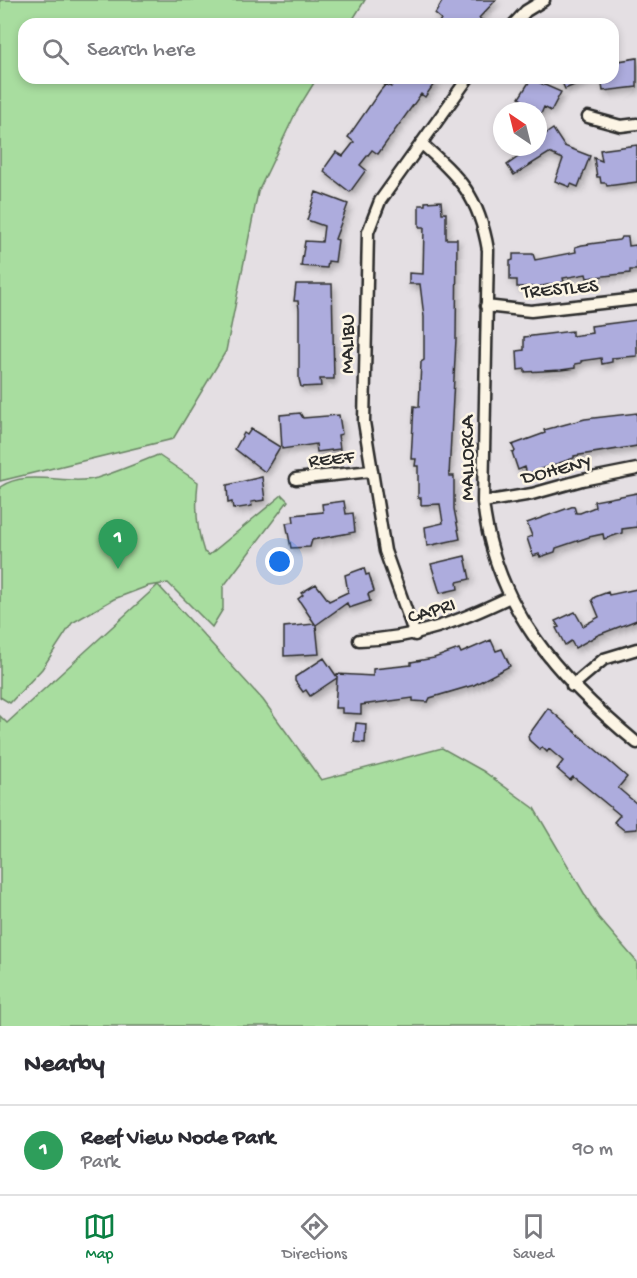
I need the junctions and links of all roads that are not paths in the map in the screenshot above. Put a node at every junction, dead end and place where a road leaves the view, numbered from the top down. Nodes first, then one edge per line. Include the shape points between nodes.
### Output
1 (544, 0) edge
2 (519, 18) edge
3 (464, 84) edge
4 (588, 117) dead end
5 (637, 124) edge
6 (421, 143) junction
7 (637, 299) edge
8 (486, 306) junction
9 (637, 469) edge
10 (371, 471) junction
11 (296, 479) dead end
12 (483, 502) junction
13 (510, 597) junction
14 (416, 635) junction
15 (359, 640) dead end
16 (637, 649) edge
17 (572, 686) junction
18 (637, 743) edge

1 - 2 street
3 - 6 street, MALIBU
4 - 5 street via 621,126
6 - 8 street, MALLORCA via 456,174 483,220 488,250
6 - 10 street, MALIBU via 380,201 368,232 364,422
7 - 8 street, TRESTLES via 531,311
8 - 12 street, MALLORCA
9 - 12 street, DOHENY
10 - 11 street, REEF
10 - 14 street, MALIBU via 385,551
12 - 13 street, MALLORCA via 488,531
13 - 14 street, CAPRI via 458,622
13 - 17 street, MALLORCA via 531,635
14 - 15 street, CAPRI
16 - 17 street via 603,659
17 - 18 street, MALLORCA

